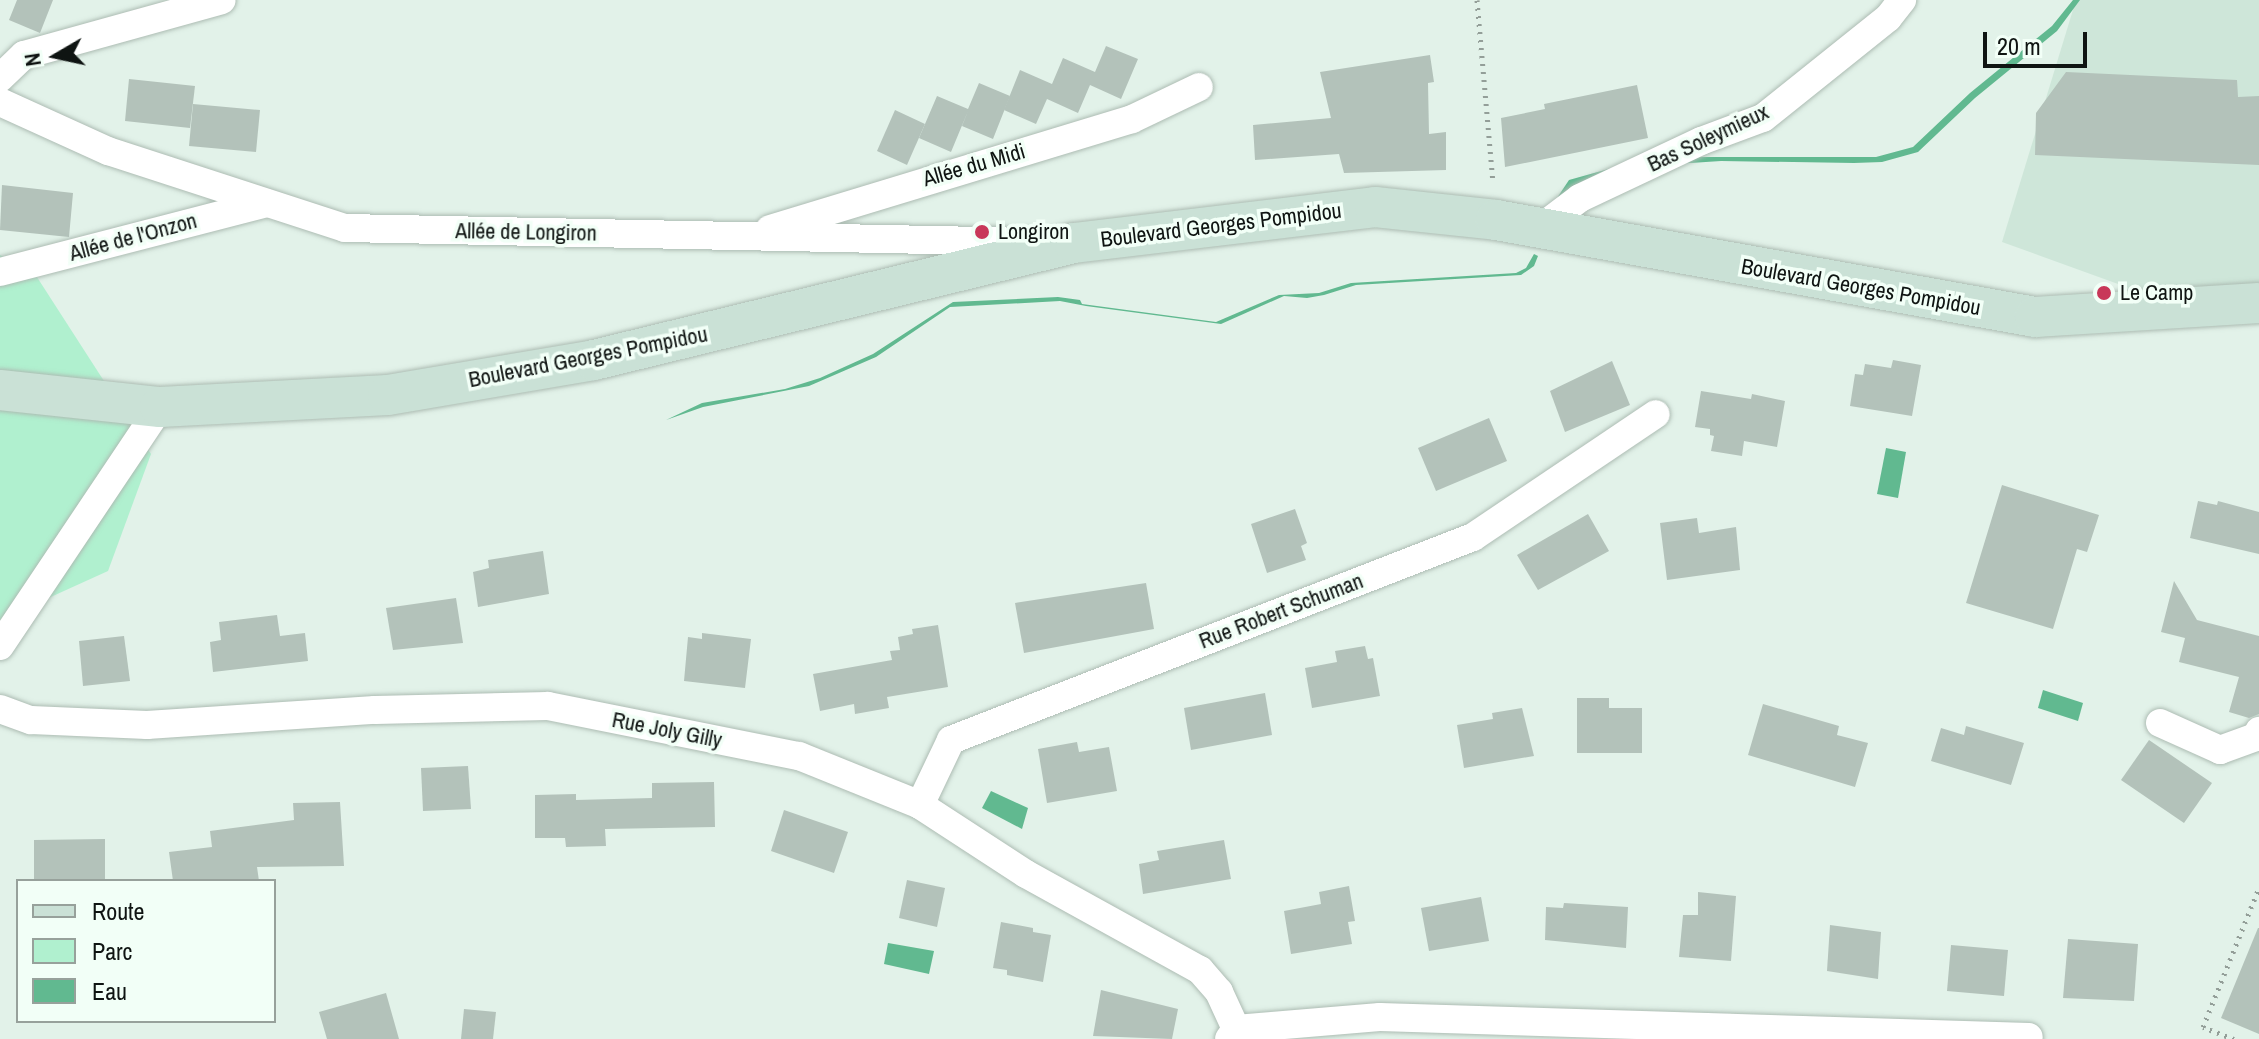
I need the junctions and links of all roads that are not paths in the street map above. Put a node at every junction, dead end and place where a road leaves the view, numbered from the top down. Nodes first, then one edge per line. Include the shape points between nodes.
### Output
1 (222, 0) edge
2 (1902, 0) edge
3 (0, 78) edge
4 (1199, 87) dead end
5 (0, 102) edge
6 (266, 202) junction
7 (1539, 229) junction
8 (746, 236) junction
9 (1074, 243) junction
10 (0, 272) edge
11 (2259, 303) edge
12 (0, 390) edge
13 (160, 407) junction
14 (1656, 414) dead end
15 (0, 646) edge
16 (0, 709) edge
17 (2160, 723) dead end
18 (2259, 731) edge
19 (920, 805) junction
20 (1232, 1034) edge
21 (2029, 1037) edge

1 - 3 street via 24,55
2 - 7 street, Bas Soleymieux via 1888,18 1763,118 1580,198
4 - 8 street, Allée du Midi via 1132,119
5 - 6 street, Allée de Longiron via 108,151
6 - 8 street, Allée de Longiron via 345,228
6 - 10 street, Allée de l'Onzon
7 - 9 main road, Boulevard Georges Pompidou via 1375,207
7 - 11 main road, Boulevard Georges Pompidou via 2035,317
8 - 9 street, Allée de Longiron
9 - 13 main road, Boulevard Georges Pompidou via 594,360 388,395
12 - 13 main road, Boulevard Georges Pompidou
13 - 15 street
14 - 19 street, Rue Robert Schuman via 1473,537 951,740
16 - 19 street, Rue Joly Gilly via 31,720 147,725 375,710 548,706 799,756
17 - 18 street via 2220,750 2256,737
19 - 20 street, Rue Joly Gilly via 1026,874 1200,970 1219,992
20 - 21 street via 1380,1017

